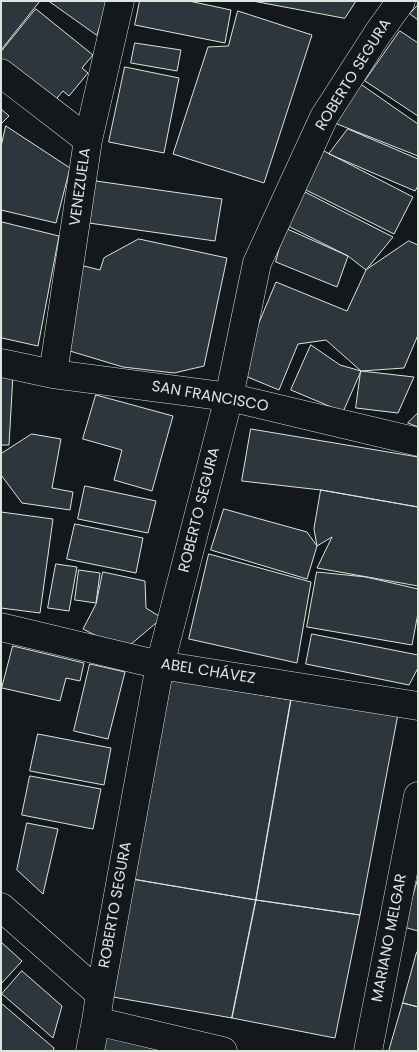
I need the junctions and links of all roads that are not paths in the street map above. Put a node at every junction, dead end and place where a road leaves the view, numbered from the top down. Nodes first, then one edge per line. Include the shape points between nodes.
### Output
1 (120, 1) edge
2 (401, 1) edge
3 (1, 73) edge
4 (88, 140) junction
5 (1, 363) edge
6 (53, 374) junction
7 (229, 397) junction
8 (418, 442) edge
9 (1, 627) edge
10 (160, 665) junction
11 (418, 706) edge
12 (417, 801) edge
13 (1, 907) edge
14 (100, 994) junction
15 (96, 1021) junction
16 (90, 1051) edge
17 (223, 1051) edge
18 (368, 1051) edge

1 - 4 street, VENEZUELA
2 - 7 street, ROBERTO SEGURA via 324,117 257,263
3 - 4 street
4 - 6 street, VENEZUELA
5 - 6 street, SAN FRANCISCO
6 - 7 street, SAN FRANCISCO
7 - 8 street, SAN FRANCISCO
7 - 10 street, ROBERTO SEGURA
9 - 10 street, ABEL CHÁVEZ
10 - 11 street, ABEL CHÁVEZ
10 - 14 street, ROBERTO SEGURA
12 - 18 street, MARIANO MELGAR
13 - 14 street
14 - 15 street, ROBERTO SEGURA
15 - 16 street, ROBERTO SEGURA
15 - 17 street

